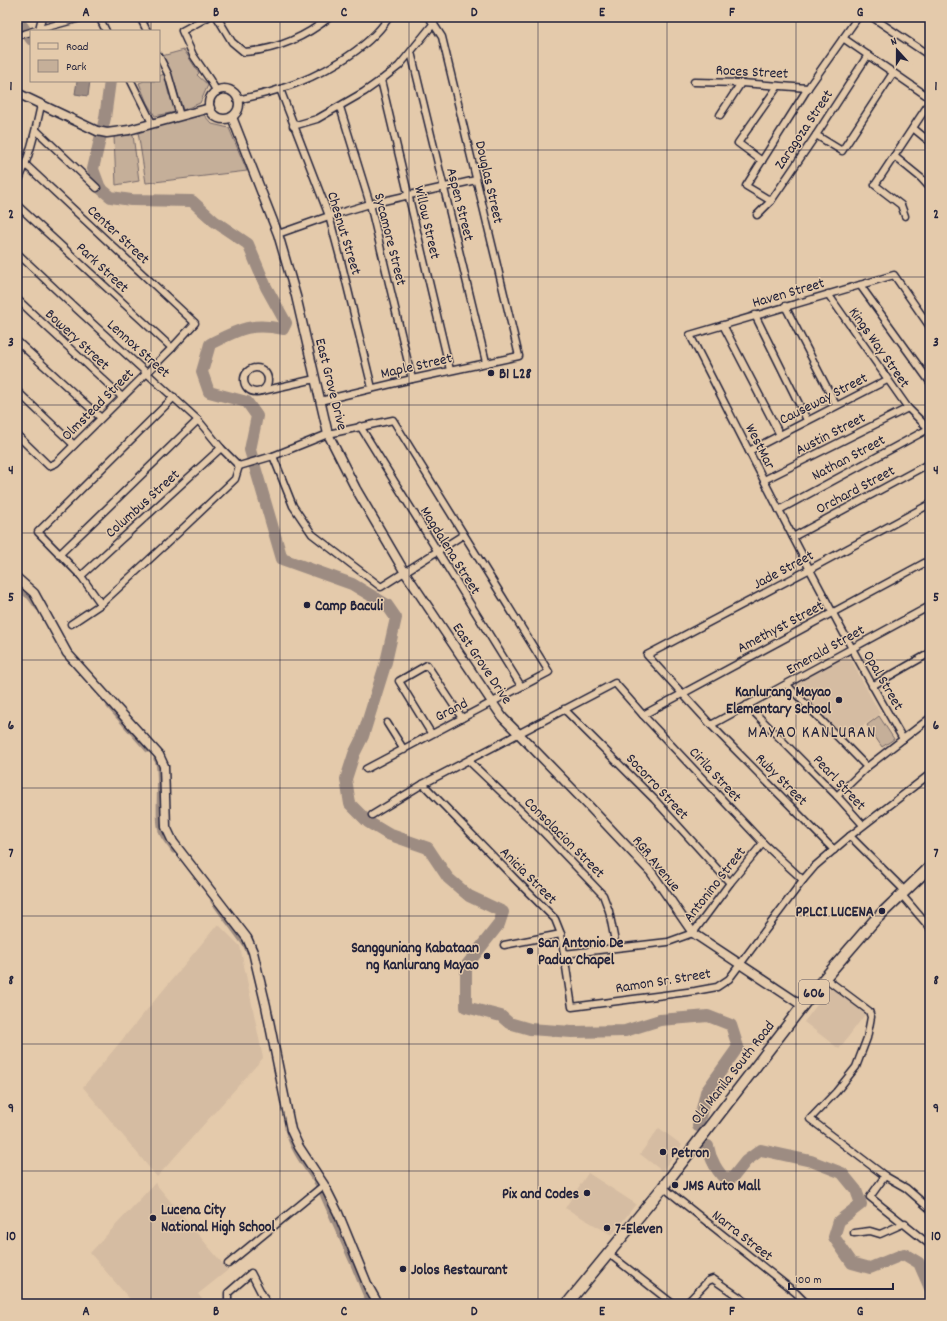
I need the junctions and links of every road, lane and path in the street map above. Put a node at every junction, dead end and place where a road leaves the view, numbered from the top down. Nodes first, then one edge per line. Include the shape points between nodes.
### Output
1 (42, 17) edge
2 (84, 17) edge
3 (99, 17) edge
4 (140, 17) edge
5 (208, 17) edge
6 (217, 17) edge
7 (330, 17) edge
8 (388, 17) edge
9 (429, 17) edge
10 (858, 17) edge
11 (872, 17) edge
12 (434, 23) junction
13 (34, 30) edge
14 (37, 30) edge
15 (106, 30) edge
16 (146, 30) edge
17 (30, 32) edge
18 (17, 36) edge
19 (843, 38) junction
20 (411, 52) junction
21 (868, 55) junction
22 (930, 56) edge
23 (160, 58) edge
24 (893, 73) junction
25 (381, 80) junction
26 (132, 82) edge
27 (694, 82) dead end
28 (741, 82) junction
29 (778, 86) junction
30 (808, 88) junction
31 (280, 89) junction
32 (216, 92) junction
33 (17, 93) edge
34 (930, 98) edge
35 (238, 100) junction
36 (930, 102) edge
37 (41, 105) junction
38 (340, 107) junction
39 (210, 108) junction
40 (720, 115) dead end
41 (180, 116) junction
42 (232, 117) junction
43 (152, 123) junction
44 (293, 126) junction
45 (913, 128) junction
46 (36, 130) junction
47 (816, 135) junction
48 (930, 142) edge
49 (894, 156) junction
50 (762, 161) junction
51 (26, 165) junction
52 (476, 180) junction
53 (17, 184) edge
54 (443, 187) junction
55 (97, 188) dead end
56 (930, 188) edge
57 (408, 195) junction
58 (771, 201) junction
59 (370, 204) junction
60 (17, 205) edge
61 (757, 215) dead end
62 (329, 216) junction
63 (904, 216) dead end
64 (278, 234) junction
65 (17, 253) edge
66 (860, 285) junction
67 (828, 294) junction
68 (17, 299) edge
69 (785, 306) junction
70 (755, 315) junction
71 (195, 322) joint
72 (723, 324) junction
73 (930, 326) edge
74 (690, 335) joint
75 (17, 340) edge
76 (172, 348) junction
77 (518, 356) joint
78 (486, 362) junction
79 (450, 370) junction
80 (147, 372) junction
81 (315, 379) junction
82 (412, 379) junction
83 (888, 380) junction
84 (930, 382) edge
85 (372, 388) junction
86 (17, 391) edge
87 (260, 392) junction
88 (122, 397) junction
89 (174, 397) junction
90 (320, 401) junction
91 (836, 405) junction
92 (908, 408) junction
93 (101, 418) junction
94 (198, 420) junction
95 (807, 420) junction
96 (360, 426) junction
97 (930, 429) edge
98 (328, 434) junction
99 (17, 435) edge
100 (780, 435) junction
101 (74, 444) junction
102 (221, 448) junction
103 (749, 451) junction
104 (273, 456) junction
105 (930, 463) edge
106 (239, 466) junction
107 (764, 480) junction
108 (930, 504) edge
109 (779, 510) junction
110 (463, 535) junction
111 (793, 537) junction
112 (437, 551) junction
113 (59, 555) junction
114 (930, 560) edge
115 (810, 570) junction
116 (404, 571) junction
117 (81, 576) junction
118 (17, 578) edge
119 (101, 604) junction
120 (930, 606) edge
121 (832, 613) junction
122 (71, 624) dead end
123 (851, 649) junction
124 (930, 653) edge
125 (647, 655) joint
126 (787, 685) junction
127 (521, 686) junction
128 (872, 686) junction
129 (681, 694) junction
130 (492, 702) junction
131 (747, 705) junction
132 (564, 709) junction
133 (643, 715) junction
134 (462, 718) junction
135 (504, 718) joint
136 (930, 718) edge
137 (387, 723) dead end
138 (711, 725) junction
139 (431, 733) junction
140 (519, 734) junction
141 (902, 739) junction
142 (404, 750) junction
143 (469, 761) junction
144 (867, 767) junction
145 (366, 769) dead end
146 (930, 774) edge
147 (424, 784) junction
148 (836, 796) junction
149 (372, 815) dead end
150 (863, 826) junction
151 (850, 836) junction
152 (763, 843) junction
153 (834, 850) junction
154 (930, 867) edge
155 (802, 880) junction
156 (730, 883) junction
157 (903, 893) junction
158 (930, 928) edge
159 (693, 933) junction
160 (561, 934) junction
161 (504, 945) dead end
162 (616, 947) junction
163 (564, 954) junction
164 (740, 965) junction
165 (825, 978) junction
166 (803, 1006) junction
167 (572, 1007) joint
168 (885, 1176) junction
169 (324, 1185) junction
170 (663, 1187) junction
171 (930, 1209) edge
172 (904, 1223) junction
173 (854, 1233) dead end
174 (929, 1245) edge
175 (608, 1253) junction
176 (228, 1264) dead end
177 (228, 1304) edge
178 (268, 1304) edge
179 (378, 1304) edge
180 (567, 1304) edge
181 (673, 1304) edge
182 (686, 1304) edge
183 (749, 1304) edge
184 (807, 1304) edge

1 - 13 street
2 - 14 street
3 - 15 street
4 - 16 street
5 - 32 street via 182,31
6 - 7 street via 232,42 244,52 284,45 316,29
8 - 31 street via 383,26 362,46 333,66
9 - 12 street, Douglas Street
10 - 19 street
11 - 22 street
12 - 20 street
12 - 52 street, Douglas Street via 442,37
17 - 18 street
19 - 21 street
19 - 30 street
20 - 25 street via 399,66
20 - 54 street, Aspen Street
21 - 24 street
21 - 47 street, Zaragoza Street
23 - 41 street via 168,74
24 - 34 street
24 - 47 street via 842,151
25 - 38 street
25 - 57 street, Willow Street
26 - 43 street
27 - 28 street, Roces Street
28 - 29 street, Roces Street
28 - 40 street
29 - 30 street, Roces Street
29 - 50 street via 738,143
30 - 50 street
31 - 35 street
31 - 44 street, Chesnut Street
32 - 35 street via 229,91
32 - 39 street via 211,98
33 - 37 street
35 - 42 street via 238,110
36 - 45 street
37 - 43 street via 97,131 107,133
37 - 46 street
38 - 44 street via 317,119
38 - 59 street, Sycamore Street
39 - 41 street
39 - 42 street via 220,119
41 - 43 street
42 - 64 street, East Grove Drive
44 - 62 street, Chesnut Street
45 - 48 street
45 - 49 street
46 - 51 street
46 - 55 street
47 - 58 street, Zaragoza Street
49 - 56 street
49 - 63 street via 875,185 900,205
50 - 58 street via 746,186
51 - 53 street
51 - 71 street, Center Street
52 - 54 street
52 - 77 street, Douglas Street
54 - 57 street
54 - 78 street, Aspen Street
57 - 59 street
57 - 79 street, Willow Street
58 - 61 street, Zaragoza Street
59 - 62 street
59 - 82 street, Sycamore Street
60 - 76 street, Park Street
62 - 64 street
62 - 85 street, Chesnut Street
64 - 81 street, East Grove Drive via 296,296
65 - 80 street, Lennox Street
66 - 67 street, Haven Street
66 - 73 street, Haven Street via 894,275
66 - 84 street
67 - 69 street, Haven Street
67 - 83 street, Kings Way Street
68 - 88 street, Bowery Street
69 - 70 street, Haven Street
69 - 91 street
70 - 72 street, Haven Street
70 - 95 street
71 - 76 street, Olmstead Street
72 - 74 street, Haven Street
72 - 100 street
74 - 103 street, WestMar
75 - 93 street
76 - 80 street, Olmstead Street
77 - 78 street, Maple Street
78 - 79 street, Maple Street
79 - 82 street, Maple Street
80 - 88 street, Olmstead Street
80 - 89 street, Lennox Street
81 - 87 street
81 - 90 street, East Grove Drive
82 - 85 street, Maple Street
83 - 91 street, Causeway Street
83 - 92 street, Kings Way Street
85 - 90 street, Maple Street
86 - 101 street
87 - 87 street via 252,392 244,384 246,372 253,368 265,371 268,379 266,387
88 - 93 street, Olmstead Street
89 - 94 street, Lennox Street
89 - 113 street via 38,532
90 - 98 street, East Grove Drive
91 - 95 street, Causeway Street
92 - 97 street, Kings Way Street
92 - 107 street, Austin Street
93 - 101 street, Olmstead Street
94 - 102 street, Lennox Street
94 - 113 street
95 - 100 street, Causeway Street
96 - 98 street
96 - 110 street via 393,420
96 - 112 street, Magdalena Street
97 - 109 street, Nathan Street
98 - 104 street
98 - 116 street, East Grove Drive via 356,489
99 - 101 street, Olmstead Street via 49,466 56,463
100 - 103 street, Causeway Street
102 - 106 street, Lennox Street
102 - 117 street, Columbus Street
103 - 107 street, WestMar
104 - 106 street
104 - 116 street via 294,506 312,534 381,587
105 - 111 street, Orchard Street
106 - 119 street via 235,479
107 - 109 street, WestMar
108 - 115 street, Jade Street
109 - 111 street, WestMar
110 - 112 street
110 - 127 street, Grand via 549,672
111 - 115 street, WestMar
112 - 116 street
112 - 127 street, Magdalena Street
113 - 117 street
114 - 121 street, Amethyst Street
115 - 121 street, Opal Street
115 - 125 street, Jade Street
116 - 130 street, East Grove Drive
117 - 119 street
118 - 169 street via 34,594 67,653 159,755 164,766 166,827 173,842 247,938 253,952 266,1006 291,1130
119 - 122 street
120 - 123 street, Emerald Street
121 - 123 street, Opal Street
121 - 129 street, Amethyst Street
123 - 126 street, Emerald Street
123 - 128 street, Opal Street
124 - 128 street
125 - 129 street, Ruby Street
126 - 131 street, Emerald Street
126 - 144 street
127 - 130 street, Grand
128 - 141 street, Opal Street
129 - 133 street, Amethyst Street
129 - 138 street, Ruby Street
130 - 134 street, Grand
130 - 135 street, East Grove Drive
131 - 138 street, Emerald Street
131 - 148 street, Pearl Street
132 - 133 street, Cirila Street via 615,683
132 - 140 street
132 - 156 street, Socorro Street via 654,799
133 - 152 street, Cirila Street
134 - 139 street, Grand
134 - 139 street via 427,664 399,681
135 - 140 street, RGR Avenue
136 - 141 street
137 - 142 street
138 - 153 street, Ruby Street
139 - 142 street, Grand
140 - 143 street
140 - 159 street, RGR Avenue via 651,872
141 - 144 street
142 - 145 street, Grand
143 - 147 street
143 - 162 street, Consolacion Street via 542,831 603,895
144 - 148 street
146 - 150 street, Ramon Sr. Street
147 - 149 street
147 - 160 street, Anicia Street via 555,919
148 - 150 street, Pearl Street
150 - 151 street, Ramon Sr. Street
151 - 153 street, Ramon Sr. Street
151 - 157 street
152 - 155 street, Cirila Street
152 - 156 street, Antonino Street
153 - 155 street, Ramon Sr. Street
154 - 157 main road, Old Manila South Road / 606
155 - 164 street, Ramon Sr. Street
156 - 159 street, Antonino Street
157 - 158 street
157 - 165 main road, Old Manila South Road / 606
159 - 162 street, Antonino Street via 668,942
159 - 164 street, RGR Avenue
160 - 161 street
160 - 163 street, Anicia Street
162 - 163 street, Antonino Street
163 - 167 street, Anicia Street
164 - 166 street, RGR Avenue
164 - 167 street, Ramon Sr. Street via 729,979 717,987
165 - 166 main road, Old Manila South Road / 606
165 - 168 street via 869,1011 872,1017 868,1038 856,1067 810,1119
166 - 170 main road, Old Manila South Road / 606
168 - 171 street via 906,1188
168 - 172 street via 870,1197
169 - 176 street
169 - 179 street
170 - 175 main road, Old Manila South Road / 606
170 - 184 street, Narra Street
172 - 173 street via 880,1234 870,1231
172 - 174 street
175 - 180 main road, Old Manila South Road / 606
175 - 181 street
177 - 178 street via 228,1293 251,1273
182 - 183 street via 713,1279

